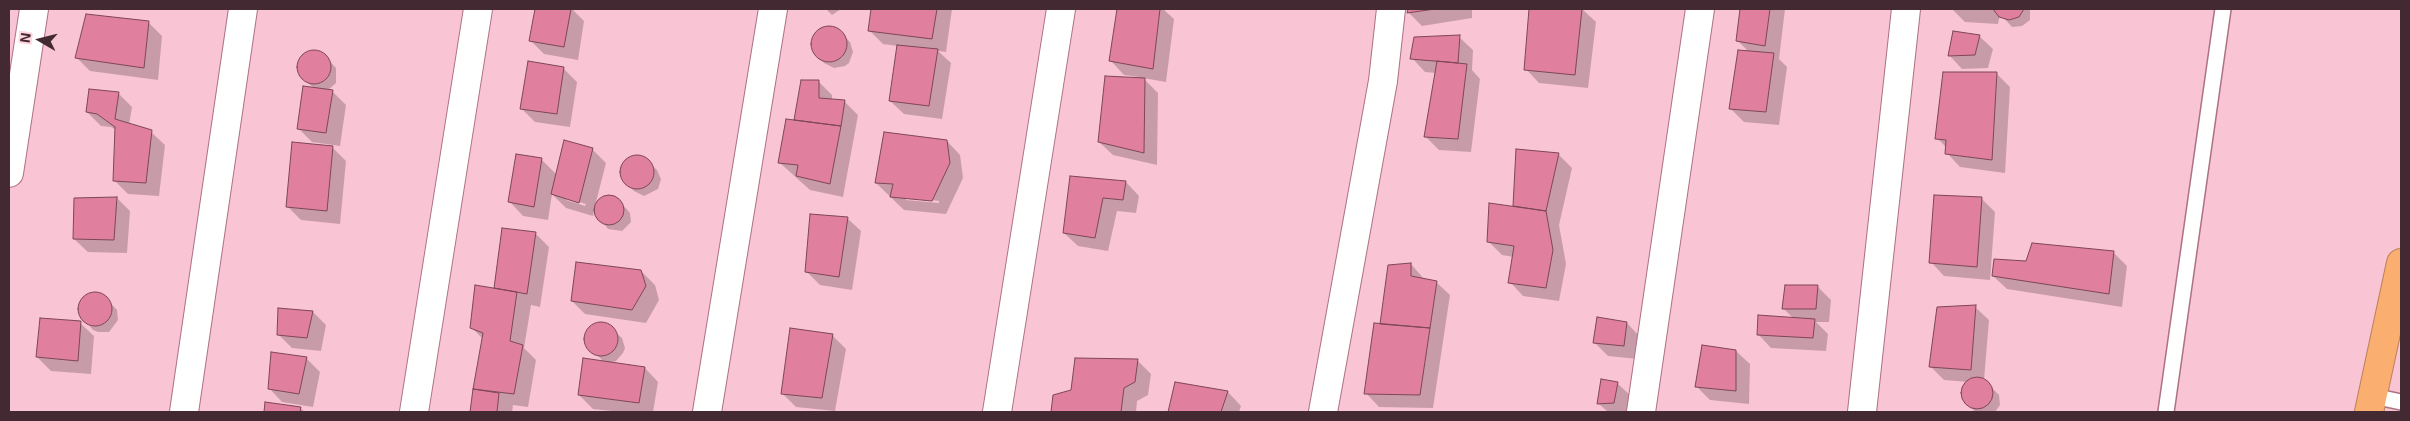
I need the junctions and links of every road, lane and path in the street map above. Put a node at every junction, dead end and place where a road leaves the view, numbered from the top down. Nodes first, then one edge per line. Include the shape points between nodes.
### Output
1 (34, 9) edge
2 (243, 9) edge
3 (478, 9) edge
4 (773, 9) edge
5 (1061, 9) edge
6 (1391, 9) edge
7 (1700, 9) edge
8 (1906, 9) edge
9 (2223, 9) edge
10 (9, 173) edge
11 (2401, 263) edge
12 (2401, 402) edge
13 (2371, 404) edge
14 (184, 412) edge
15 (414, 412) edge
16 (707, 412) edge
17 (998, 412) edge
18 (1323, 412) edge
19 (1641, 412) edge
20 (1862, 412) edge
21 (2166, 412) edge

1 - 10 street
2 - 14 street
3 - 15 street
4 - 16 street
5 - 17 street
6 - 18 street via 1383,81
7 - 19 street
8 - 20 street
9 - 21 lane
11 - 13 highway
12 - 13 lane

